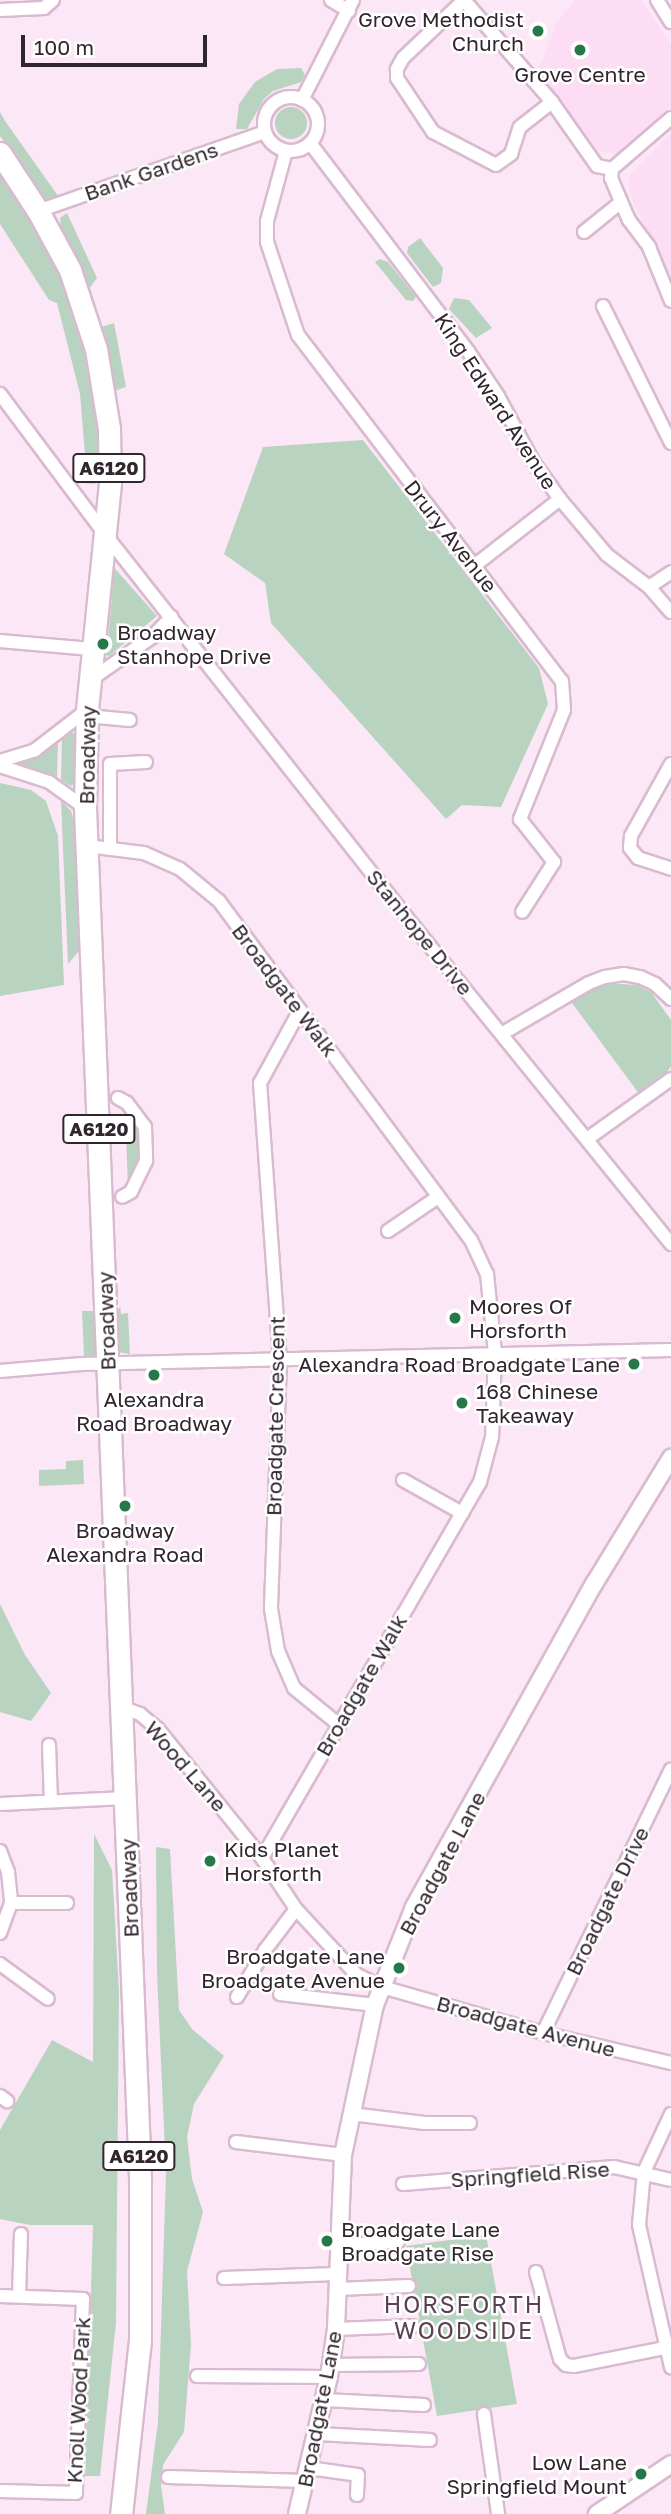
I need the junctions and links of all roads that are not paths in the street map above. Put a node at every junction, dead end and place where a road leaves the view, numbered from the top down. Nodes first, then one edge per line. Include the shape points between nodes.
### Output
1 (53, 0) edge
2 (331, 0) edge
3 (464, 0) edge
4 (657, 0) edge
5 (351, 5) edge
6 (0, 10) edge
7 (671, 22) edge
8 (302, 100) junction
9 (552, 102) junction
10 (671, 118) edge
11 (265, 132) junction
12 (310, 143) junction
13 (286, 151) junction
14 (0, 153) edge
15 (612, 169) junction
16 (621, 202) junction
17 (38, 211) junction
18 (584, 232) dead end
19 (671, 301) edge
20 (603, 306) dead end
21 (0, 394) edge
22 (671, 443) edge
23 (560, 499) junction
24 (104, 533) junction
25 (474, 566) junction
26 (671, 572) edge
27 (649, 587) junction
28 (671, 612) edge
29 (171, 617) junction
30 (0, 641) edge
31 (92, 649) junction
32 (90, 680) junction
33 (87, 713) junction
34 (130, 720) dead end
35 (146, 762) dead end
36 (0, 763) edge
37 (86, 764) junction
38 (110, 764) junction
39 (671, 764) edge
40 (85, 808) junction
41 (87, 846) junction
42 (110, 849) junction
43 (671, 869) edge
44 (522, 912) dead end
45 (671, 999) edge
46 (300, 1010) junction
47 (503, 1033) junction
48 (671, 1079) edge
49 (118, 1098) dead end
50 (587, 1139) junction
51 (438, 1197) junction
52 (122, 1198) dead end
53 (388, 1231) dead end
54 (671, 1244) edge
55 (671, 1350) edge
56 (495, 1353) junction
57 (280, 1361) junction
58 (108, 1365) junction
59 (0, 1371) edge
60 (671, 1458) edge
61 (402, 1480) dead end
62 (462, 1513) junction
63 (122, 1708) junction
64 (338, 1724) junction
65 (49, 1745) dead end
66 (671, 1769) edge
67 (125, 1798) junction
68 (51, 1801) junction
69 (0, 1805) edge
70 (0, 1851) edge
71 (262, 1858) junction
72 (11, 1903) junction
73 (67, 1903) dead end
74 (296, 1909) junction
75 (0, 1933) edge
76 (0, 1964) edge
77 (382, 1987) junction
78 (279, 1994) dead end
79 (237, 1997) dead end
80 (48, 1999) dead end
81 (375, 2005) junction
82 (543, 2033) junction
83 (671, 2063) edge
84 (351, 2114) junction
85 (671, 2114) edge
86 (470, 2123) dead end
87 (236, 2142) dead end
88 (343, 2155) junction
89 (650, 2174) junction
90 (671, 2180) edge
91 (402, 2184) dead end
92 (21, 2234) dead end
93 (398, 2242) dead end
94 (338, 2245) junction
95 (536, 2272) dead end
96 (224, 2278) dead end
97 (338, 2281) junction
98 (409, 2286) dead end
99 (0, 2296) edge
100 (19, 2296) junction
101 (413, 2326) dead end
102 (336, 2329) junction
103 (665, 2348) junction
104 (419, 2364) dead end
105 (671, 2367) edge
106 (330, 2371) junction
107 (197, 2376) dead end
108 (324, 2400) junction
109 (424, 2406) dead end
110 (484, 2414) dead end
111 (318, 2434) junction
112 (430, 2440) dead end
113 (671, 2464) edge
114 (307, 2474) junction
115 (168, 2477) dead end
116 (0, 2491) edge
117 (357, 2495) dead end
118 (121, 2514) edge
119 (297, 2514) edge
120 (498, 2514) edge
121 (597, 2514) edge

1 - 6 street via 44,8
2 - 5 street
3 - 9 street
3 - 9 street via 397,69 397,78 433,132 496,164 511,153 520,127
4 - 7 street
5 - 8 street
8 - 11 street via 293,97 276,102 266,115
8 - 12 street via 317,119
9 - 15 street via 597,166
10 - 15 street
11 - 13 street via 273,144
11 - 17 street, Bank Gardens
12 - 13 street
12 - 23 street, King Edward Avenue via 468,351
13 - 25 street, Drury Avenue via 267,221 267,242 298,335
14 - 17 highway, Broadway / A6120
15 - 16 street
16 - 18 street
16 - 19 street via 649,247
17 - 24 highway, Broadway / A6120 via 70,270 96,349 109,428 110,483
20 - 22 street
21 - 24 street, Stanhope Drive
23 - 25 street
23 - 27 street, King Edward Avenue via 607,555
24 - 29 street, Stanhope Drive
24 - 31 highway, Broadway / A6120
25 - 44 street, Drury Avenue via 562,681 564,710 520,820 554,862
26 - 27 street
27 - 28 street, King Edward Avenue
29 - 32 street via 152,637
29 - 47 street, Stanhope Drive
30 - 31 street
31 - 32 highway, Broadway / A6120
32 - 33 highway, Broadway / A6120
33 - 34 street
33 - 36 street via 35,750
33 - 37 highway, Broadway / A6120
35 - 38 street
36 - 40 street via 49,782
37 - 38 street
37 - 40 highway, Broadway / A6120
38 - 42 street
39 - 43 street via 631,836 630,848 638,858
40 - 41 highway, Broadway / A6120
41 - 42 street, Broadgate Walk
41 - 58 highway, Broadway / A6120
42 - 46 street, Broadgate Walk via 144,853 180,869 219,901
45 - 47 street via 640,977 605,977
46 - 51 street, Broadgate Walk
46 - 57 street, Broadgate Crescent via 260,1083
47 - 50 street, Stanhope Drive
48 - 50 street
49 - 52 street via 145,1127 146,1161 131,1192
50 - 54 street, Stanhope Drive
51 - 53 street
51 - 56 street, Broadgate Walk via 471,1240 487,1274
55 - 56 street
56 - 57 street
56 - 62 street, Broadgate Walk via 492,1437 480,1482
57 - 58 street
57 - 64 street, Broadgate Crescent via 271,1609 278,1651 294,1688
58 - 59 street
58 - 63 highway, Broadway / A6120
60 - 77 street, Broadgate Lane via 594,1584 414,1907
61 - 62 street
62 - 64 street, Broadgate Walk
63 - 67 highway, Broadway / A6120
63 - 71 street, Wood Lane via 140,1714 158,1729
64 - 71 street, Broadgate Walk
65 - 68 street
66 - 82 street, Broadgate Drive
67 - 68 street
67 - 118 highway, Broadway / A6120 via 137,2077 140,2340
68 - 69 street
70 - 72 street
71 - 74 street, Wood Lane
72 - 73 street
72 - 75 street
74 - 77 street, Wood Lane via 357,1975
74 - 79 street
76 - 80 street
77 - 81 street, Broadgate Lane
77 - 82 street, Broadgate Avenue
78 - 81 street
81 - 84 street, Broadgate Lane
82 - 83 street, Broadgate Avenue
84 - 86 street
84 - 88 street, Broadgate Lane
85 - 89 street
87 - 88 street
88 - 94 street, Broadgate Lane
89 - 90 street, Springfield Rise
89 - 91 street, Springfield Rise via 614,2167
89 - 103 street via 639,2225
92 - 100 street
93 - 94 street
94 - 97 street, Broadgate Lane
95 - 103 street via 560,2360 566,2365
96 - 97 street
97 - 98 street
97 - 102 street, Broadgate Lane
99 - 100 street, Knoll Wood Park
100 - 116 street, Knoll Wood Park via 83,2299 76,2493
101 - 102 street
102 - 106 street, Broadgate Lane
103 - 105 street
104 - 106 street
106 - 107 street
106 - 108 street, Broadgate Lane
108 - 109 street
108 - 111 street, Broadgate Lane
110 - 120 street
111 - 112 street
111 - 114 street, Broadgate Lane
113 - 121 street
114 - 115 street
114 - 117 street via 358,2475
114 - 119 street, Broadgate Lane

